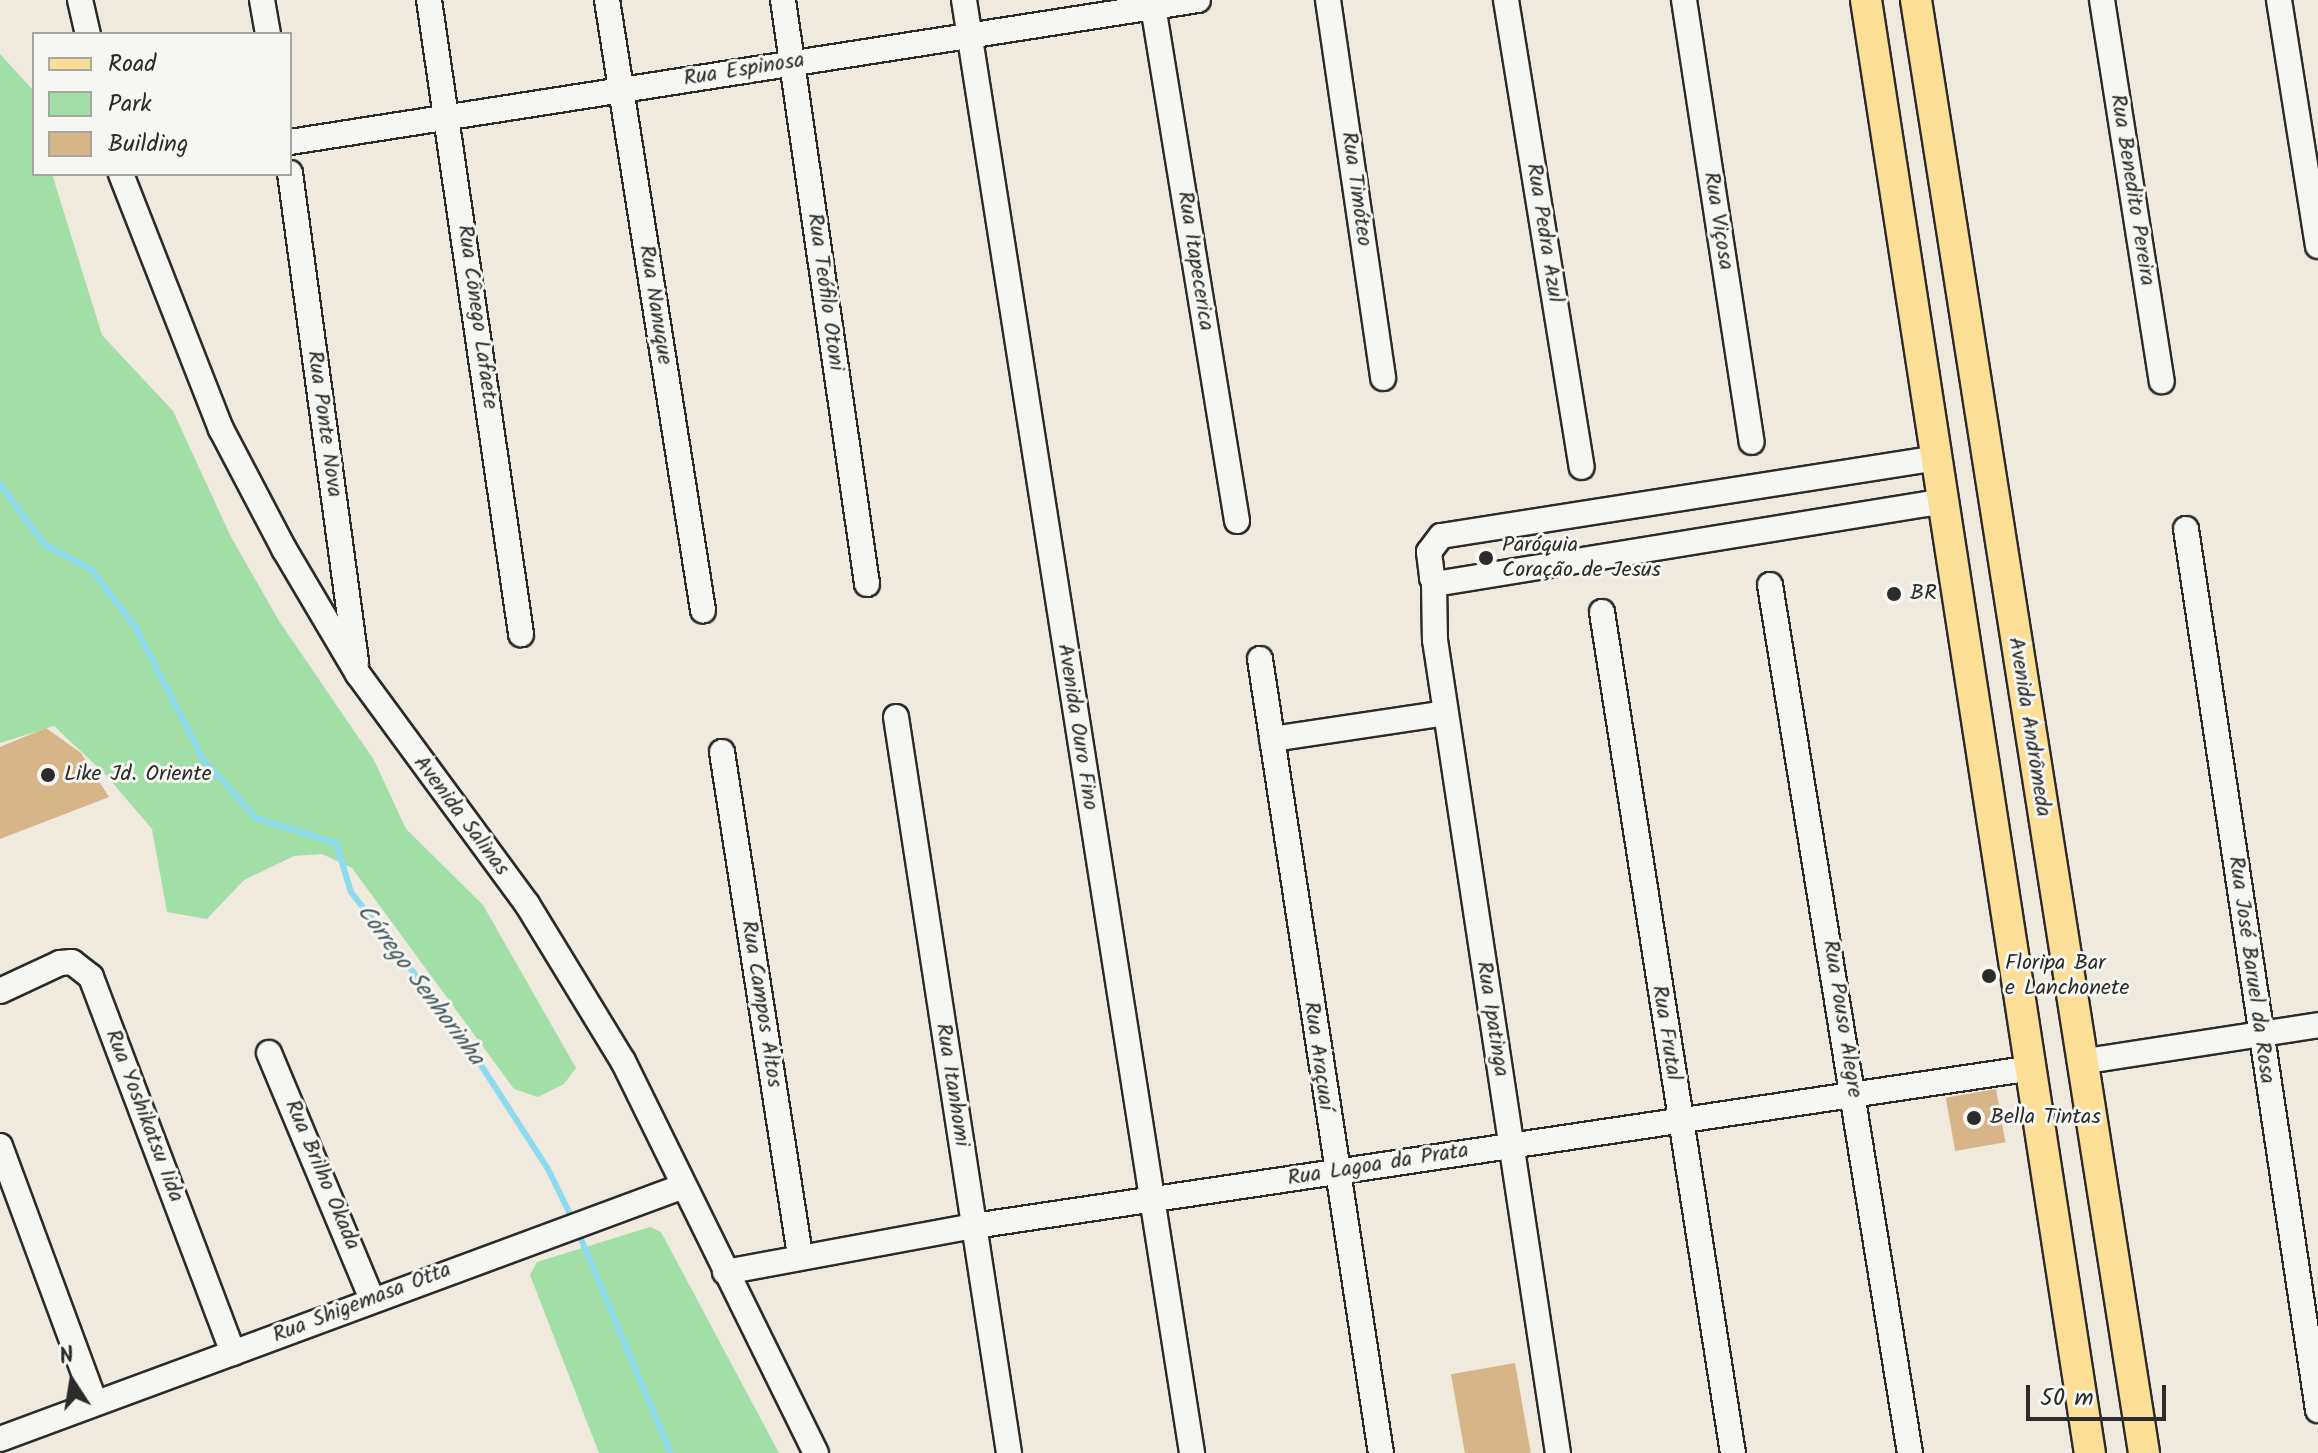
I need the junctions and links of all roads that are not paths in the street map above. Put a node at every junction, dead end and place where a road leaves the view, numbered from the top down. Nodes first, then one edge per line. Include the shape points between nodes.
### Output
1 (80, 0) edge
2 (262, 0) edge
3 (429, 0) edge
4 (607, 0) edge
5 (783, 0) edge
6 (964, 0) edge
7 (1198, 0) edge
8 (1328, 0) edge
9 (1506, 0) edge
10 (1684, 0) edge
11 (1866, 0) edge
12 (1916, 0) edge
13 (2102, 0) edge
14 (2279, 0) edge
15 (1152, 4) edge
16 (88, 32) edge
17 (268, 32) edge
18 (969, 37) junction
19 (793, 62) junction
20 (621, 89) junction
21 (449, 116) junction
22 (292, 142) edge
23 (122, 176) edge
24 (290, 176) edge
25 (2318, 246) edge
26 (1957, 281) junction
27 (1911, 291) junction
28 (1383, 378) dead end
29 (2162, 381) dead end
30 (1752, 442) dead end
31 (1937, 458) junction
32 (1582, 467) dead end
33 (1945, 501) junction
34 (1237, 521) dead end
35 (2186, 529) dead end
36 (867, 584) dead end
37 (1434, 584) junction
38 (1770, 585) dead end
39 (703, 610) dead end
40 (1602, 612) dead end
41 (521, 634) dead end
42 (1260, 659) dead end
43 (2019, 661) junction
44 (1973, 667) junction
45 (358, 674) junction
46 (1445, 713) junction
47 (896, 717) dead end
48 (1272, 739) junction
49 (722, 752) dead end
50 (0, 991) edge
51 (2318, 1025) edge
52 (2260, 1035) junction
53 (269, 1053) dead end
54 (2080, 1062) junction
55 (2033, 1068) junction
56 (1854, 1091) junction
57 (1679, 1118) junction
58 (1512, 1145) junction
59 (0, 1146) edge
60 (1335, 1171) junction
61 (684, 1186) junction
62 (1151, 1200) junction
63 (2104, 1225) junction
64 (974, 1226) junction
65 (2057, 1231) junction
66 (800, 1255) junction
67 (2113, 1271) junction
68 (725, 1272) junction
69 (2064, 1282) junction
70 (372, 1299) junction
71 (233, 1353) junction
72 (95, 1403) junction
73 (2318, 1410) edge
74 (41, 1425) junction
75 (0, 1439) edge
76 (3, 1453) edge
77 (816, 1453) edge
78 (1009, 1453) edge
79 (1192, 1453) edge
80 (1381, 1453) edge
81 (1558, 1453) edge
82 (1733, 1453) edge
83 (1910, 1453) edge
84 (2090, 1453) edge
85 (2144, 1453) edge

1 - 16 street
2 - 17 street
3 - 21 street, Rua Cônego Lafaete
4 - 20 street, Rua Nanuque
5 - 19 street, Rua Teófilo Otoni
6 - 18 street, Avenida Ouro Fino
7 - 15 street, Rua Espinosa
8 - 28 street, Rua Timóteo
9 - 32 street, Rua Pedra Azul
10 - 30 street, Rua Viçosa
11 - 27 main road, Avenida Andrômeda
12 - 26 main road, Avenida Andrômeda
13 - 29 street, Rua Benedito Pereira
14 - 25 street
15 - 18 street, Rua Espinosa
15 - 34 street, Rua Itapecerica
18 - 19 street, Rua Espinosa
18 - 62 street, Avenida Ouro Fino
19 - 20 street, Rua Espinosa
19 - 36 street, Rua Teófilo Otoni
20 - 21 street, Rua Espinosa
20 - 39 street, Rua Nanuque
21 - 22 street, Rua Espinosa
21 - 41 street, Rua Cônego Lafaete
23 - 45 street, Avenida Salinas via 221,429
24 - 45 street, Rua Ponte Nova
26 - 27 main road via 1934,280
26 - 43 main road, Avenida Andrômeda
27 - 31 main road, Avenida Andrômeda
31 - 33 main road, Avenida Andrômeda
31 - 37 street, Rua Ipatinga via 1441,536 1429,552
33 - 37 street
33 - 44 main road, Avenida Andrômeda
35 - 52 street, Rua José Baruel da Rosa
37 - 46 street, Rua Ipatinga
38 - 56 street, Rua Pouso Alegre
40 - 57 street, Rua Frutal
42 - 48 street, Rua Araçuaí
43 - 44 main road
43 - 54 main road, Avenida Andrômeda
44 - 55 main road, Avenida Andrômeda
45 - 61 street, Avenida Salinas via 527,904 623,1061
46 - 48 street
46 - 58 street, Rua Ipatinga
47 - 64 street, Rua Itanhomi
48 - 60 street, Rua Araçuaí
49 - 66 street, Rua Campos Altos
50 - 71 street, Rua Yoshikatsu Iida via 60,963 72,962 91,977
51 - 52 street
52 - 54 street
52 - 73 street, Rua José Baruel da Rosa
53 - 70 street, Rua Brilho Okada via 319,1160
54 - 63 main road, Avenida Andrômeda
55 - 56 street, Rua Lagoa da Prata
55 - 65 main road, Avenida Andrômeda
56 - 57 street, Rua Lagoa da Prata
56 - 83 street, Rua Pouso Alegre
57 - 58 street, Rua Lagoa da Prata
57 - 82 street, Rua Frutal
58 - 60 street, Rua Lagoa da Prata
58 - 81 street, Rua Ipatinga
59 - 72 street
60 - 62 street, Rua Lagoa da Prata
60 - 80 street, Rua Araçuaí
61 - 68 street, Avenida Salinas
61 - 70 street, Rua Shigemasa Otta
62 - 64 street, Rua Lagoa da Prata
62 - 79 street, Avenida Ouro Fino
63 - 65 main road
63 - 67 main road, Avenida Andrômeda
64 - 66 street, Rua Lagoa da Prata
64 - 78 street, Rua Itanhomi
65 - 69 main road, Avenida Andrômeda
66 - 68 street, Rua Lagoa da Prata
67 - 69 main road
67 - 85 main road, Avenida Andrômeda
68 - 77 street, Avenida Salinas
69 - 84 main road, Avenida Andrômeda
70 - 71 street, Rua Shigemasa Otta
71 - 72 street, Rua Shigemasa Otta
72 - 74 street, Rua Shigemasa Otta
74 - 75 street, Rua Shigemasa Otta
74 - 76 street, Rua Shigemasa Otta

